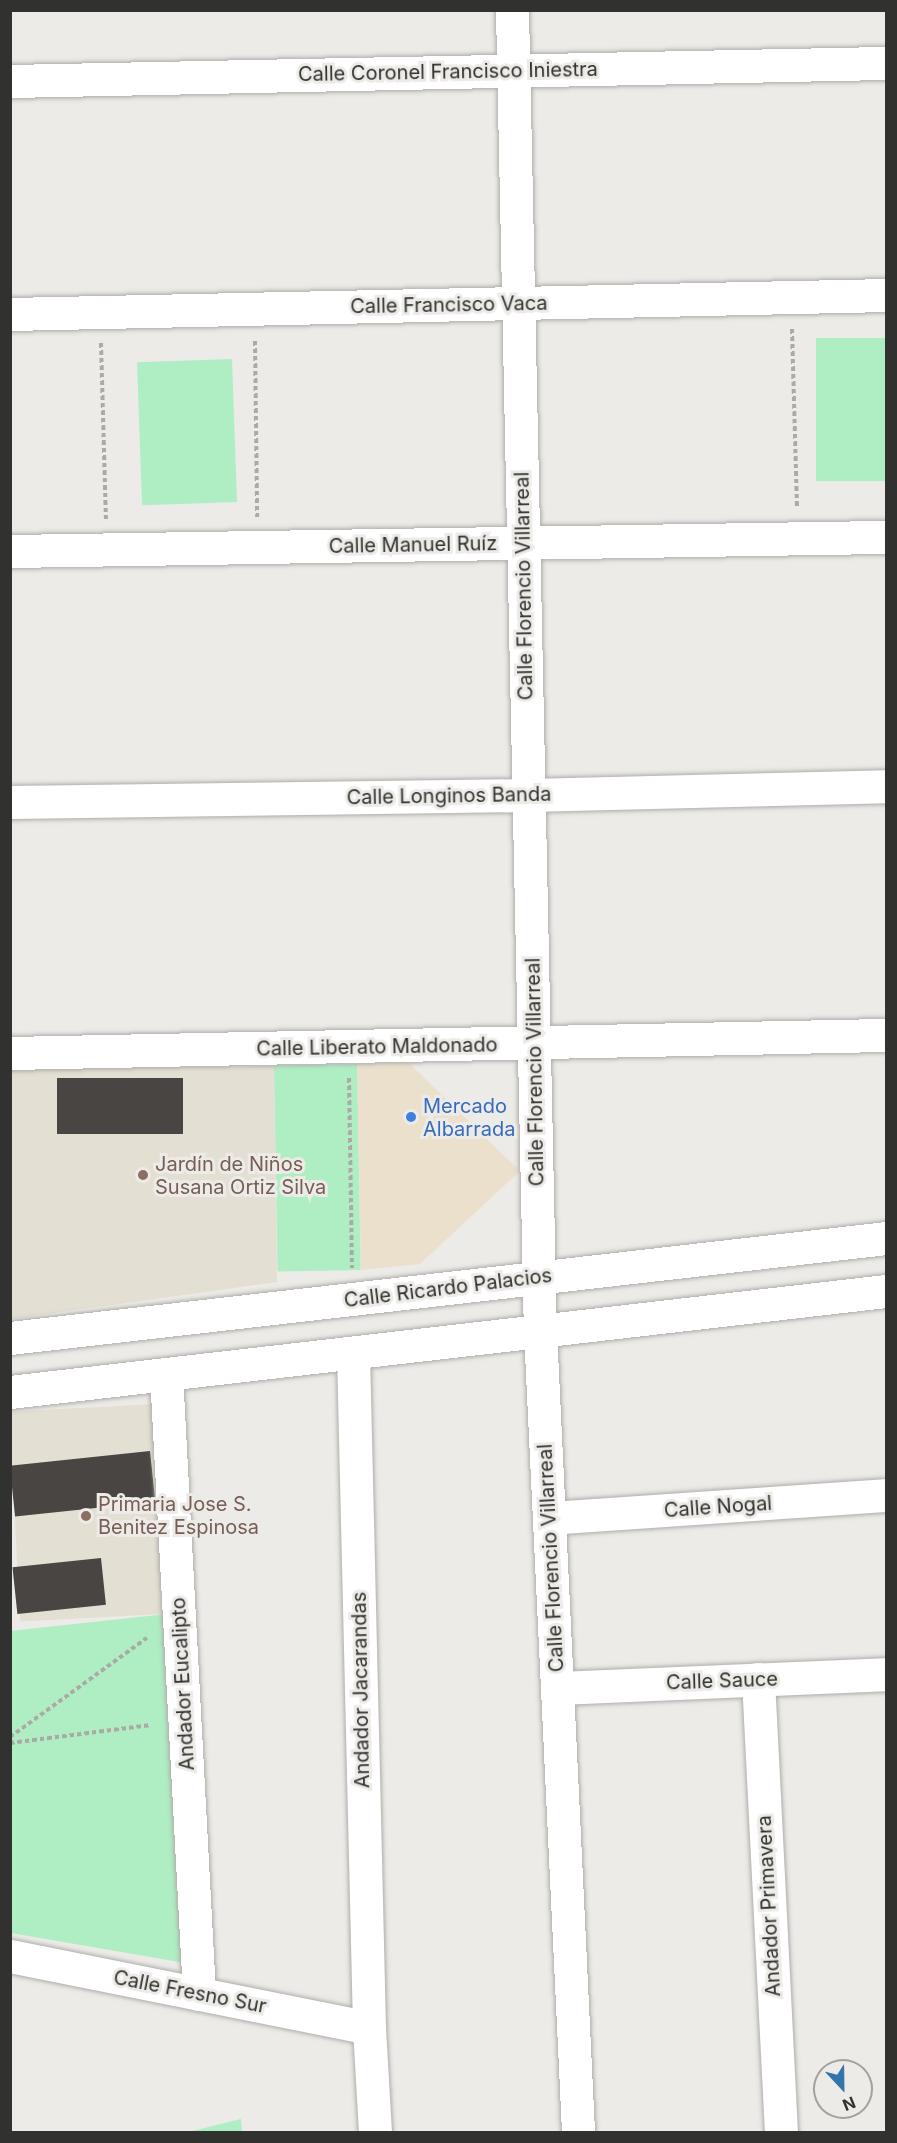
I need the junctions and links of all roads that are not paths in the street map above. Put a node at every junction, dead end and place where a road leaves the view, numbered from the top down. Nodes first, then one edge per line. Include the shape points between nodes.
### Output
1 (512, 10) edge
2 (886, 63) edge
3 (513, 70) junction
4 (10, 81) edge
5 (886, 295) edge
6 (518, 304) junction
7 (10, 314) edge
8 (886, 537) edge
9 (523, 543) junction
10 (10, 551) edge
11 (886, 786) edge
12 (529, 795) junction
13 (10, 802) edge
14 (886, 1035) edge
15 (534, 1044) junction
16 (10, 1053) edge
17 (886, 1238) edge
18 (539, 1277) junction
19 (886, 1292) edge
20 (540, 1331) junction
21 (10, 1338) edge
22 (353, 1353) junction
23 (166, 1374) junction
24 (10, 1392) edge
25 (886, 1495) edge
26 (549, 1518) junction
27 (886, 1674) edge
28 (758, 1679) junction
29 (557, 1688) junction
30 (10, 1956) edge
31 (199, 1994) junction
32 (369, 2028) junction
33 (375, 2133) edge
34 (578, 2133) edge
35 (781, 2133) edge

1 - 3 street, Calle Florencio Villarreal
2 - 3 street, Calle Coronel Francisco Iniestra
3 - 4 street, Calle Coronel Francisco Iniestra
3 - 6 street, Calle Florencio Villarreal
5 - 6 street, Calle Francisco Vaca
6 - 7 street, Calle Francisco Vaca
6 - 9 street, Calle Florencio Villarreal
8 - 9 street, Calle Manuel Ruíz
9 - 10 street, Calle Manuel Ruíz
9 - 12 street, Calle Florencio Villarreal
11 - 12 street, Calle Longinos Banda
12 - 13 street, Calle Longinos Banda
12 - 15 street, Calle Florencio Villarreal
14 - 15 street, Calle Liberato Maldonado
15 - 16 street, Calle Liberato Maldonado
15 - 18 street, Calle Florencio Villarreal
17 - 18 street, Calle Ricardo Palacios
18 - 20 street, Calle Florencio Villarreal
18 - 21 street, Calle Ricardo Palacios
19 - 20 street
20 - 22 street
20 - 26 street, Calle Florencio Villarreal
22 - 23 street
22 - 32 street, Andador Jacarandas
23 - 24 street
23 - 31 street, Andador Eucalipto
25 - 26 street, Calle Nogal
26 - 29 street, Calle Florencio Villarreal
27 - 28 street, Calle Sauce
28 - 29 street, Calle Sauce
28 - 35 street, Andador Primavera
29 - 34 street, Calle Florencio Villarreal
30 - 31 street, Calle Fresno Sur
31 - 32 street, Calle Fresno Sur
32 - 33 street, Andador Jacarandas

